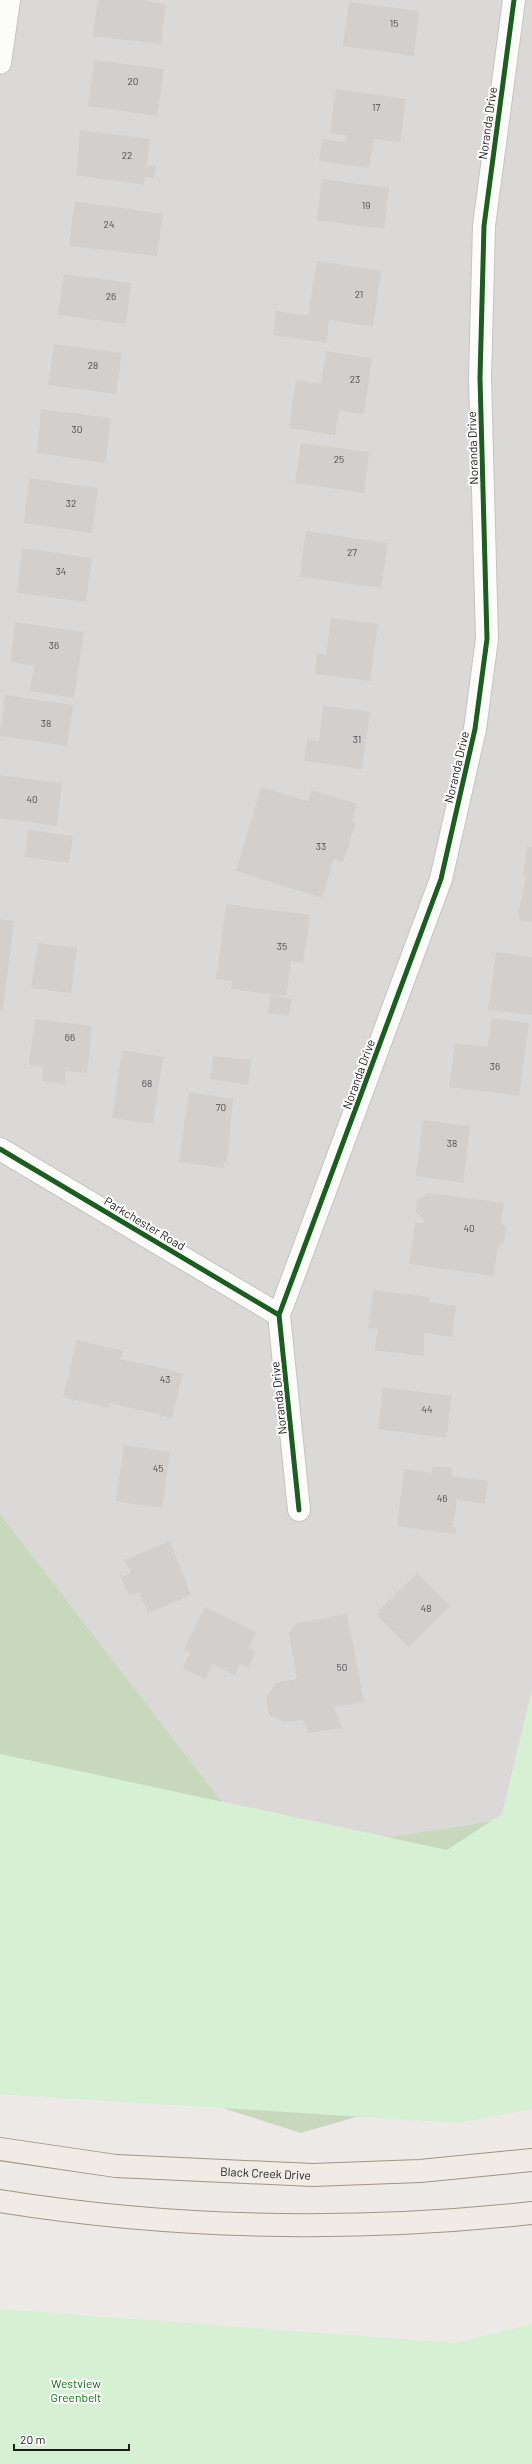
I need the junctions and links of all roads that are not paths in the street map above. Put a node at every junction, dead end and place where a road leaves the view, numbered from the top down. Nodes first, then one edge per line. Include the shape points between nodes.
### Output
1 (9, 0) edge
2 (514, 0) edge
3 (0, 63) edge
4 (0, 1149) edge
5 (280, 1315) junction
6 (299, 1510) dead end
7 (0, 2148) edge
8 (532, 2160) edge
9 (0, 2201) edge
10 (532, 2213) edge

1 - 3 street
2 - 5 street, Noranda Drive via 484,226 480,378 487,639 476,729 441,879
4 - 5 street, Parkchester Road
5 - 6 street, Noranda Drive
7 - 8 main road, Black Creek Drive via 116,2166 313,2175 420,2171
9 - 10 main road via 77,2213 198,2222 343,2226

